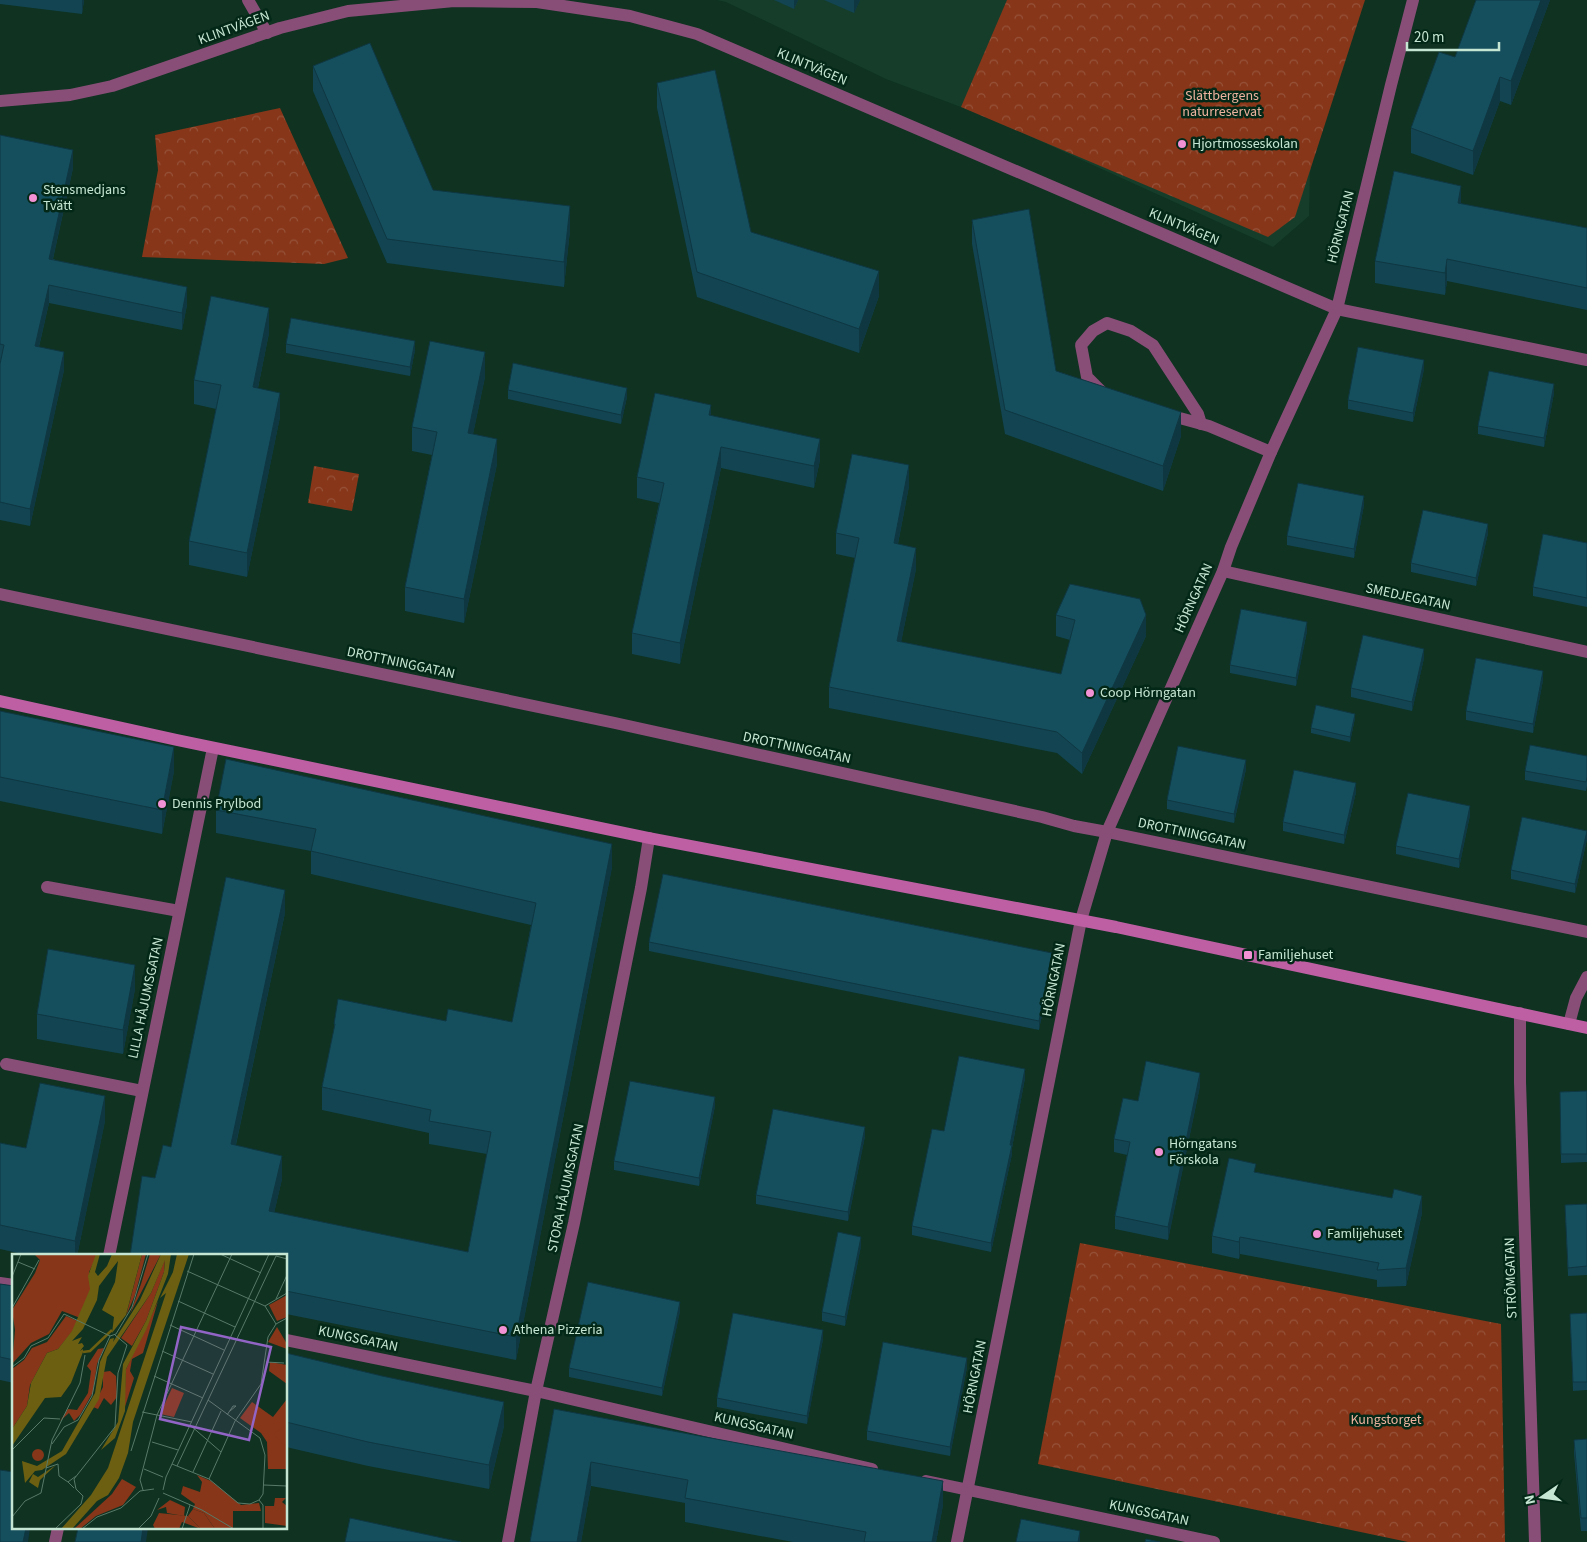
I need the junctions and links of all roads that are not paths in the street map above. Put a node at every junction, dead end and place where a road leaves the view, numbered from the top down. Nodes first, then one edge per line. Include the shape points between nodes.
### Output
1 (248, 0) edge
2 (1413, 0) edge
3 (267, 33) junction
4 (0, 101) edge
5 (1337, 309) junction
6 (1587, 360) edge
7 (1120, 399) edge
8 (1155, 410) edge
9 (1201, 424) junction
10 (1271, 452) junction
11 (1223, 571) junction
12 (0, 594) edge
13 (1587, 652) edge
14 (0, 701) edge
15 (213, 748) junction
16 (1107, 832) junction
17 (649, 838) junction
18 (47, 887) dead end
19 (179, 911) junction
20 (1081, 920) junction
21 (1587, 932) edge
22 (1587, 977) edge
23 (1520, 1013) junction
24 (1569, 1024) junction
25 (1587, 1028) edge
26 (6, 1064) dead end
27 (142, 1091) junction
28 (109, 1254) edge
29 (288, 1340) edge
30 (536, 1391) junction
31 (882, 1471) edge
32 (910, 1478) edge
33 (968, 1491) junction
34 (508, 1542) edge
35 (957, 1542) edge
36 (1214, 1542) edge
37 (1535, 1542) edge

1 - 3 street
2 - 5 street, HÖRNGATAN
3 - 4 street, KLINTVÄGEN via 112,86
3 - 5 street, KLINTVÄGEN via 348,11 454,1 537,2 630,16 697,34
5 - 6 street, KLINTVÄGEN
5 - 10 street, HÖRNGATAN
7 - 9 street via 1103,393 1087,377 1081,344 1093,331 1107,323 1131,331 1153,345 1198,414
8 - 9 street
9 - 10 street
10 - 11 street, HÖRNGATAN
11 - 13 street, SMEDJEGATAN
11 - 16 street, HÖRNGATAN
12 - 16 street, DROTTNINGGATAN via 605,721
14 - 15 street
15 - 17 street
15 - 19 street, LILLA HÅJUMSGATAN
16 - 20 street, HÖRNGATAN
16 - 21 street, DROTTNINGGATAN
17 - 20 street
17 - 30 street, STORA HÅJUMSGATAN via 574,1223
18 - 19 street
19 - 27 street, LILLA HÅJUMSGATAN
20 - 23 street
20 - 33 street, HÖRNGATAN
22 - 24 street via 1576,998
23 - 24 street
23 - 37 street, STRÖMGATAN
24 - 25 street
26 - 27 street
27 - 28 street, LILLA HÅJUMSGATAN
29 - 30 street, KUNGSGATAN
30 - 31 street, KUNGSGATAN
30 - 34 street, STORA HÅJUMSGATAN
32 - 33 street, KUNGSGATAN
33 - 35 street, HÖRNGATAN
33 - 36 street, KUNGSGATAN

